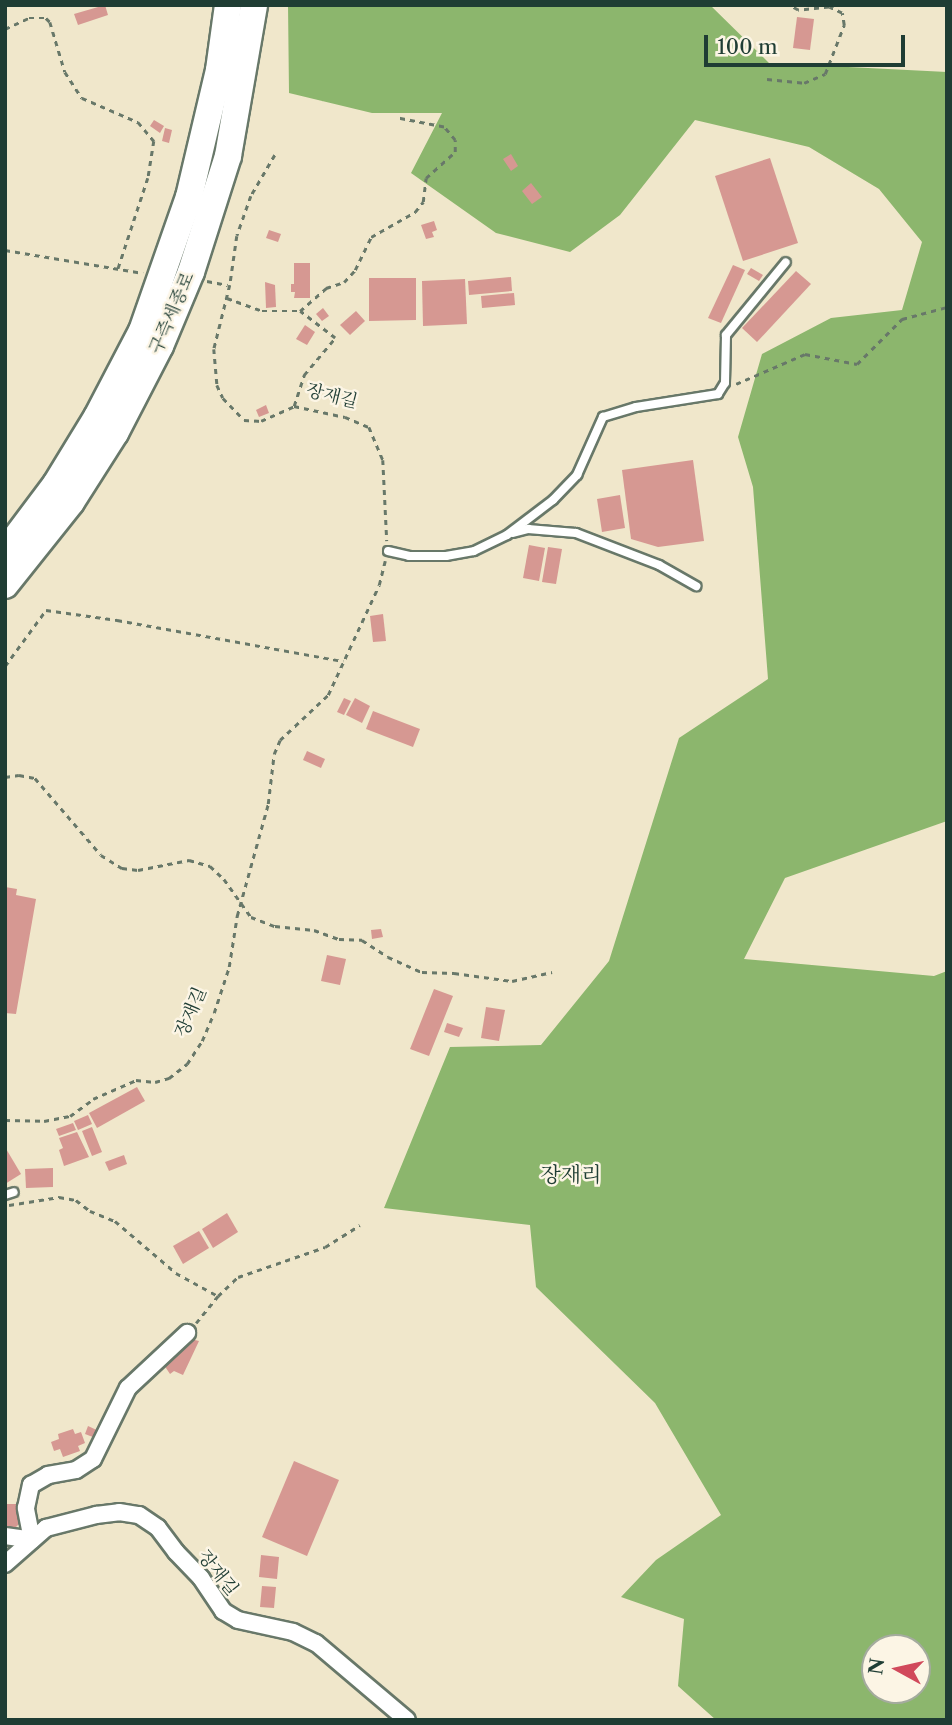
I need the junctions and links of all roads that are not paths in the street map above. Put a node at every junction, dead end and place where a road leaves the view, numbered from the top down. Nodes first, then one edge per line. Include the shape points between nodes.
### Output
1 (228, 5) edge
2 (254, 5) edge
3 (786, 262) dead end
4 (507, 535) junction
5 (388, 551) road end
6 (5, 552) edge
7 (5, 584) edge
8 (696, 586) dead end
9 (187, 1333) road end
10 (5, 1536) edge
11 (32, 1540) junction
12 (5, 1564) edge
13 (407, 1720) edge

1 - 6 highway, 구즉세종로 via 219,70 190,197 142,331 56,484
2 - 7 highway, 구즉세종로 via 228,156 191,272 160,346 71,502
3 - 4 lane via 726,335 725,383 718,394 603,417 577,475
4 - 5 lane via 474,551 446,556
4 - 8 lane via 528,529 576,533 659,565
9 - 11 street via 128,1388 93,1459 76,1470 48,1475 31,1485 26,1508
10 - 11 street
11 - 12 street, 장재길
11 - 13 street, 장재길 via 46,1528 67,1522 119,1513 139,1515 158,1528 223,1611 238,1620 293,1632 316,1643

